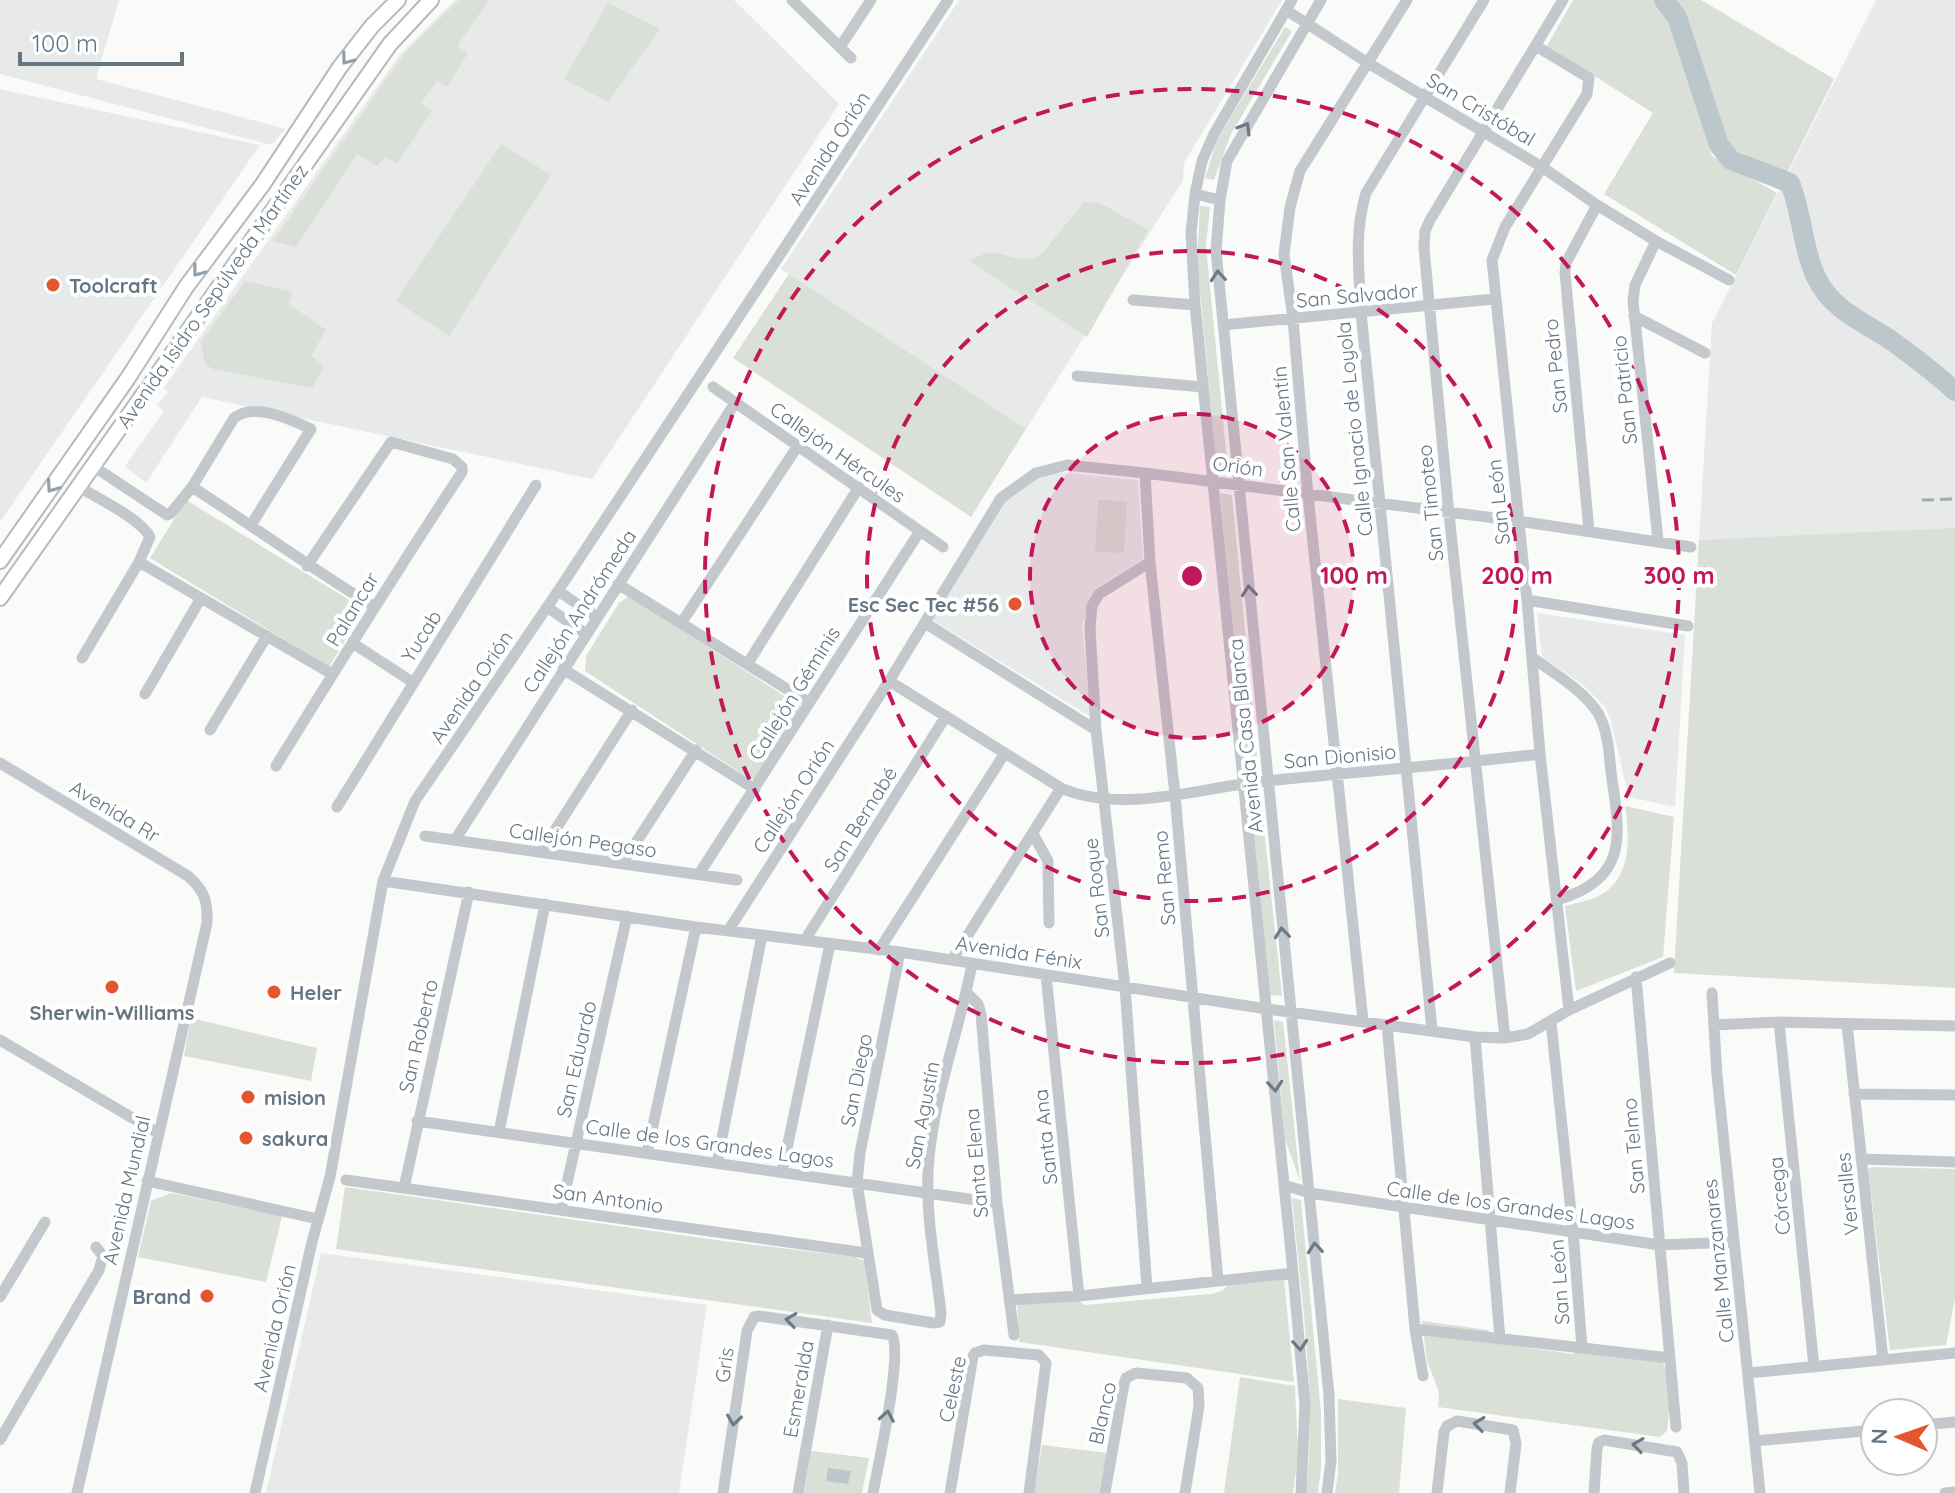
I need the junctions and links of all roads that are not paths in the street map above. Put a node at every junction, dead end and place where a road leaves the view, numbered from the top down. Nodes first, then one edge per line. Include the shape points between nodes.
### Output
1 (398, 0) edge
2 (431, 0) edge
3 (792, 0) edge
4 (871, 0) edge
5 (948, 0) edge
6 (1321, 0) edge
7 (1407, 0) edge
8 (1484, 0) edge
9 (1563, 0) edge
10 (1289, 5) edge
11 (1308, 22) junction
12 (1536, 46) junction
13 (840, 47) junction
14 (851, 58) dead end
15 (1368, 63) junction
16 (1424, 96) junction
17 (1484, 131) junction
18 (1542, 167) junction
19 (1195, 194) junction
20 (251, 200) junction
21 (1220, 200) junction
22 (1597, 205) junction
23 (1656, 241) junction
24 (245, 251) junction
25 (1729, 280) dead end
26 (1494, 299) junction
27 (1133, 300) dead end
28 (1195, 305) junction
29 (1429, 306) junction
30 (1361, 312) junction
31 (1634, 316) junction
32 (1293, 319) junction
33 (1223, 325) junction
34 (1705, 353) dead end
35 (1077, 376) dead end
36 (713, 387) dead end
37 (1203, 387) junction
38 (735, 403) junction
39 (797, 447) junction
40 (93, 466) junction
41 (1145, 473) junction
42 (1212, 481) junction
43 (1238, 484) junction
44 (536, 485) dead end
45 (79, 487) junction
46 (192, 487) junction
47 (859, 487) junction
48 (1308, 495) junction
49 (1379, 505) junction
50 (1449, 514) junction
51 (1518, 521) junction
52 (251, 525) junction
53 (920, 531) junction
54 (1589, 531) junction
55 (1658, 540) junction
56 (943, 547) dead end
57 (1691, 547) dead end
58 (0, 561) edge
59 (139, 562) junction
60 (1150, 562) junction
61 (307, 566) junction
62 (618, 584) junction
63 (558, 591) junction
64 (0, 598) edge
65 (201, 598) junction
66 (1527, 600) junction
67 (373, 606) junction
68 (547, 607) junction
69 (597, 617) junction
70 (682, 622) junction
71 (925, 623) junction
72 (1688, 626) dead end
73 (586, 634) junction
74 (267, 636) junction
75 (354, 644) junction
76 (82, 658) dead end
77 (1533, 658) junction
78 (748, 663) junction
79 (563, 669) junction
80 (332, 674) junction
81 (889, 681) junction
82 (414, 683) junction
83 (145, 694) dead end
84 (808, 702) junction
85 (632, 710) junction
86 (946, 716) junction
87 (210, 730) dead end
88 (1096, 730) junction
89 (696, 750) junction
90 (1005, 753) junction
91 (1540, 754) junction
92 (1475, 761) junction
93 (0, 763) edge
94 (276, 766) dead end
95 (1406, 769) junction
96 (1337, 776) junction
97 (1268, 780) junction
98 (1243, 783) junction
99 (1061, 788) junction
100 (755, 789) junction
101 (1175, 795) junction
102 (1103, 800) junction
103 (337, 807) dead end
104 (1033, 834) junction
105 (425, 836) dead end
106 (455, 840) junction
107 (541, 852) junction
108 (622, 864) junction
109 (699, 874) junction
110 (737, 880) dead end
111 (383, 881) junction
112 (469, 892) junction
113 (205, 896) joint
114 (1557, 900) junction
115 (545, 904) junction
116 (627, 916) junction
117 (1049, 923) dead end
118 (696, 927) junction
119 (728, 931) junction
120 (762, 935) junction
121 (805, 940) junction
122 (830, 944) junction
123 (879, 950) junction
124 (900, 952) junction
125 (952, 960) junction
126 (1670, 963) dead end
127 (972, 964) junction
128 (1046, 975) junction
129 (1636, 977) junction
130 (1125, 987) junction
131 (967, 993) junction
132 (1712, 993) dead end
133 (1192, 998) junction
134 (1267, 1009) junction
135 (1569, 1010) junction
136 (1290, 1011) junction
137 (1363, 1021) junction
138 (1551, 1022) junction
139 (1779, 1022) junction
140 (1847, 1024) junction
141 (1387, 1025) junction
142 (1714, 1025) junction
143 (1955, 1026) edge
144 (1432, 1030) junction
145 (1475, 1037) junction
146 (1505, 1038) junction
147 (0, 1040) edge
148 (1854, 1094) junction
149 (1955, 1095) edge
150 (417, 1121) junction
151 (499, 1132) junction
152 (158, 1133) junction
153 (576, 1143) junction
154 (647, 1153) junction
155 (1861, 1159) junction
156 (1955, 1162) edge
157 (717, 1163) junction
158 (782, 1172) junction
159 (346, 1180) dead end
160 (147, 1181) junction
161 (857, 1183) junction
162 (1284, 1185) junction
163 (404, 1188) junction
164 (928, 1193) junction
165 (1310, 1193) junction
166 (997, 1203) junction
167 (1404, 1207) junction
168 (561, 1210) junction
169 (318, 1219) junction
170 (1491, 1220) junction
171 (45, 1222) dead end
172 (1573, 1231) junction
173 (1734, 1242) junction
174 (1660, 1245) junction
175 (96, 1247) dead end
176 (866, 1253) junction
177 (1293, 1273) junction
178 (1218, 1281) junction
179 (1147, 1288) junction
180 (1079, 1296) junction
181 (0, 1297) edge
182 (1009, 1300) junction
183 (877, 1310) joint
184 (828, 1325) junction
185 (1415, 1329) junction
186 (1014, 1335) dead end
187 (1500, 1339) junction
188 (1582, 1348) junction
189 (1955, 1353) edge
190 (1670, 1358) junction
191 (1883, 1360) junction
192 (1814, 1367) junction
193 (1748, 1373) junction
194 (1423, 1376) dead end
195 (1676, 1427) dead end
196 (1859, 1431) edge
197 (0, 1440) edge
198 (1755, 1441) junction
199 (1955, 1492) edge
200 (77, 1493) edge
201 (255, 1493) edge
202 (723, 1493) edge
203 (798, 1493) edge
204 (873, 1493) edge
205 (950, 1493) edge
206 (1029, 1493) edge
207 (1105, 1493) edge
208 (1185, 1493) edge
209 (1301, 1493) edge
210 (1327, 1493) edge
211 (1437, 1493) edge
212 (1510, 1493) edge
213 (1594, 1493) edge
214 (1684, 1493) edge
215 (1760, 1493) edge
216 (1945, 1493) edge

1 -> 20 main road, Avenida Isidro Sepúlveda Martínez via 340,67
2 - 24 main road, Avenida Isidro Sepúlveda Martínez via 390,44
3 - 13 street
4 - 13 street
5 - 63 street, Avenida Orión
6 - 11 street, Avenida Casa Blanca
7 - 15 street, Calle San Valentín
8 - 16 street, Calle Ignacio de Loyola
9 - 12 street, San Timoteo
10 - 11 street, San Cristóbal
10 - 19 street, Avenida Casa Blanca via 1207,147
11 - 15 street, San Cristóbal
21 -> 11 street, Avenida Casa Blanca via 1235,145
12 - 17 street, San Timoteo
12 - 18 street, San León via 1590,82
13 - 14 street
15 - 16 street, San Cristóbal
15 - 32 street, Calle San Valentín via 1300,171 1284,254
16 - 17 street, San Cristóbal
16 - 30 street, Calle Ignacio de Loyola via 1366,193 1360,213
17 - 18 street, San Cristóbal
17 - 29 street, San Timoteo via 1425,231
18 - 22 street, San Cristóbal
18 - 26 street, San León via 1495,246
19 - 21 street
19 - 28 street, Avenida Casa Blanca
20 - 24 main road via 261,211
20 -> 58 main road, Avenida Isidro Sepúlveda Martínez
33 -> 21 street, Avenida Casa Blanca via 1216,251
22 - 23 street, San Cristóbal
22 - 54 street, San Pedro via 1565,273
23 - 25 street, San Cristóbal
23 - 31 street, San Patricio via 1635,285
24 - 40 main road, Avenida Isidro Sepúlveda Martínez
26 - 29 street, San Salvador
26 - 51 street, San León
27 - 28 street
28 - 37 street, Avenida Casa Blanca
29 - 30 street, San Salvador
29 - 50 street, San Timoteo
30 - 32 street, San Salvador
30 - 49 street, Calle Ignacio de Loyola
31 - 34 street
31 - 55 street, San Patricio
32 - 33 street, San Salvador
32 - 48 street, Calle San Valentín
33 - 43 street, Avenida Casa Blanca
35 - 37 street
36 - 38 street, Callejón Hércules
37 - 42 street, Avenida Casa Blanca
38 - 39 street, Callejón Hércules
38 - 62 street, Callejón Andrómeda
39 - 47 street, Callejón Hércules
39 - 70 street
40 - 45 main road, Avenida Isidro Sepúlveda Martínez
40 - 46 street via 167,515
41 - 42 street, Orión
41 - 60 street, San Remo
41 - 71 street, Orión via 1067,465 1025,480 1001,498
42 - 43 street, Orión
42 - 98 street, Avenida Casa Blanca
43 - 48 street, Orión
97 -> 43 street, Avenida Casa Blanca
44 - 82 street, Yucab
45 - 59 street via 148,531
45 - 64 main road, Avenida Isidro Sepúlveda Martínez
46 - 52 street
46 - 52 street via 234,418 245,411 311,429
47 - 53 street, Callejón Hércules
47 - 78 street
48 - 49 street, Orión
48 - 96 street, Calle San Valentín
49 - 50 street, Orión
49 - 95 street, Calle Ignacio de Loyola
50 - 51 street, Orión
50 - 92 street, San Timoteo
51 - 54 street, Orión
51 - 66 street, San León
52 - 61 street
53 - 56 street, Callejón Hércules
53 - 84 street, Callejón Géminis
54 - 55 street, Orión
55 - 57 street, Orión
59 - 65 street
59 - 76 street
60 - 88 street, San Roque via 1099,594 1092,606
60 - 101 street, San Remo
61 - 67 street
61 - 67 street, Palancar via 391,442 453,459 462,472
62 - 69 street, Callejón Andrómeda
62 - 70 street
63 - 68 street, Avenida Orión
63 - 69 street
65 - 74 street
65 - 83 street
66 - 72 street
66 - 77 street, San León
67 - 75 street, Palancar
68 - 73 street
68 - 111 street, Avenida Orión via 415,801
69 - 73 street, Callejón Andrómeda
70 - 78 street
71 - 81 street, Orión
71 - 88 street
73 - 79 street, Callejón Andrómeda
74 - 80 street
74 - 87 street
75 - 80 street, Palancar
75 - 82 street
77 - 91 street, San León
77 - 114 street via 1587,699 1605,727 1617,808 1613,859 1583,892
78 - 84 street
79 - 85 street
79 - 106 street, Callejón Andrómeda
80 - 94 street, Palancar
81 - 86 street, San Dionisio
81 - 119 street, Callejón Orión
82 - 103 street, Yucab
84 - 100 street, Callejón Géminis
85 - 89 street
85 - 107 street
86 - 90 street, San Dionisio
86 - 121 street, San Bernabé
88 - 102 street, San Roque
89 - 100 street
89 - 108 street
90 - 99 street, San Dionisio
90 - 123 street
91 - 92 street, San Dionisio
91 - 114 street, San León
92 - 95 street, San Dionisio
92 - 146 street, San Timoteo
93 - 113 street, Avenida Rr via 188,876
95 - 96 street, San Dionisio
95 - 144 street, Calle Ignacio de Loyola
96 - 97 street, San Dionisio
96 - 137 street, Calle San Valentín
97 - 98 street, San Dionisio
136 -> 97 street, Avenida Casa Blanca
98 - 101 street, San Dionisio
98 - 134 street, Avenida Casa Blanca
99 - 102 street, San Dionisio
99 - 104 street
100 - 109 street, Callejón Géminis
101 - 102 street, San Dionisio
101 - 133 street, San Remo
102 - 130 street, San Roque
104 - 117 street via 1048,861
104 - 125 street
105 - 106 street, Callejón Pegaso
106 - 107 street, Callejón Pegaso
107 - 108 street, Callejón Pegaso
108 - 109 street, Callejón Pegaso
109 - 110 street, Callejón Pegaso
111 - 112 street, Avenida Fénix
111 - 169 street, Avenida Orión
112 - 115 street, Avenida Fénix
112 - 150 street, San Roberto
113 - 152 street, Avenida Mundial via 207,923
114 - 135 street, San León
115 - 116 street, Avenida Fénix
115 - 151 street
116 - 118 street, Avenida Fénix
116 - 153 street, San Eduardo
118 - 119 street, Avenida Fénix
118 - 154 street
119 - 120 street, Avenida Fénix
120 - 121 street, Avenida Fénix
120 - 157 street
121 - 122 street, Avenida Fénix
122 - 123 street, Avenida Fénix
122 - 158 street
123 - 124 street, Avenida Fénix
124 - 125 street, Avenida Fénix
124 - 161 street, San Diego
125 - 127 street, Avenida Fénix
126 - 129 street, Avenida Fénix
127 - 128 street, Avenida Fénix
127 - 131 street, San Agustín
128 - 130 street, Avenida Fénix
128 - 180 street, Santa Ana
129 - 135 street, Avenida Fénix
129 - 174 street, San Telmo
130 - 133 street, Avenida Fénix
130 - 179 street, San Roque
131 - 164 street, San Agustín via 936,1118
131 - 166 street, Santa Elena via 981,1014
132 - 142 street, Calle Manzanares
133 - 134 street, Avenida Fénix
133 - 178 street, San Remo
134 - 136 street, Avenida Fénix
134 -> 162 street, Avenida Casa Blanca
135 - 138 street, Avenida Fénix
136 - 137 street, Avenida Fénix
136 - 165 street, Avenida Casa Blanca
137 - 141 street, Avenida Fénix
138 - 146 street, Avenida Fénix
138 - 172 street, San León
139 - 140 street
139 - 142 street
139 - 192 street, Córcega
140 - 143 street
140 - 148 street, Versalles
141 - 144 street, Avenida Fénix
141 - 167 street
142 - 173 street, Calle Manzanares
144 - 145 street, Avenida Fénix
145 - 146 street, Avenida Fénix
145 - 170 street
147 - 152 street
148 - 149 street
148 - 155 street, Versalles
150 - 151 street, Calle de los Grandes Lagos
150 - 163 street, San Roberto
151 - 153 street, Calle de los Grandes Lagos
152 - 160 street, Avenida Mundial
153 - 154 street, Calle de los Grandes Lagos
153 - 168 street, San Eduardo
154 - 157 street, Calle de los Grandes Lagos
155 - 156 street
155 - 191 street, Versalles
157 - 158 street, Calle de los Grandes Lagos
158 - 161 street, Calle de los Grandes Lagos
159 - 163 street, San Antonio
160 - 169 street
160 - 200 street, Avenida Mundial
161 - 164 street, Calle de los Grandes Lagos
161 - 176 street, San Diego
162 - 165 street, Calle de los Grandes Lagos
162 - 177 street, Avenida Casa Blanca
163 - 168 street, San Antonio
164 - 166 street, Calle de los Grandes Lagos
164 - 183 street, San Agustín via 940,1322
165 - 167 street, Calle de los Grandes Lagos
210 -> 165 street, Avenida Casa Blanca via 1331,1425
166 - 182 street, Santa Elena
167 - 170 street, Calle de los Grandes Lagos
167 - 185 street
168 - 176 street, San Antonio
169 - 201 street, Avenida Orión
170 - 172 street, Calle de los Grandes Lagos
170 - 187 street
171 - 181 street
172 - 174 street, Calle de los Grandes Lagos
172 - 188 street, San León
173 - 174 street, Calle de los Grandes Lagos
173 - 193 street, Calle Manzanares
174 - 190 street, San Telmo
175 - 197 street via 103,1256 99,1270
176 - 183 street, San Diego
177 - 178 street
177 -> 209 street, Avenida Casa Blanca via 1305,1405
178 - 179 street
179 - 180 street
180 - 182 street
182 - 186 street, Santa Elena
184 -> 202 street, Gris via 759,1316 750,1322
184 - 203 street, Esmeralda
204 -> 184 street, Esmeralda via 895,1340 887,1334
185 - 187 street
185 - 194 street
187 - 188 street
188 - 190 street
189 - 191 street
190 - 195 street, San Telmo
191 - 192 street
192 - 193 street
193 - 198 street, Calle Manzanares
196 - 198 street
198 - 215 street, Calle Manzanares
199 - 216 street
205 - 206 street, Celeste via 972,1363 975,1353 984,1350 1039,1355 1046,1363
207 - 208 street, Blanco via 1122,1393 1126,1378 1136,1373 1187,1378 1198,1388
212 -> 211 street via 1513,1430 1457,1421 1447,1426
214 -> 213 street via 1677,1452 1604,1440 1597,1448

